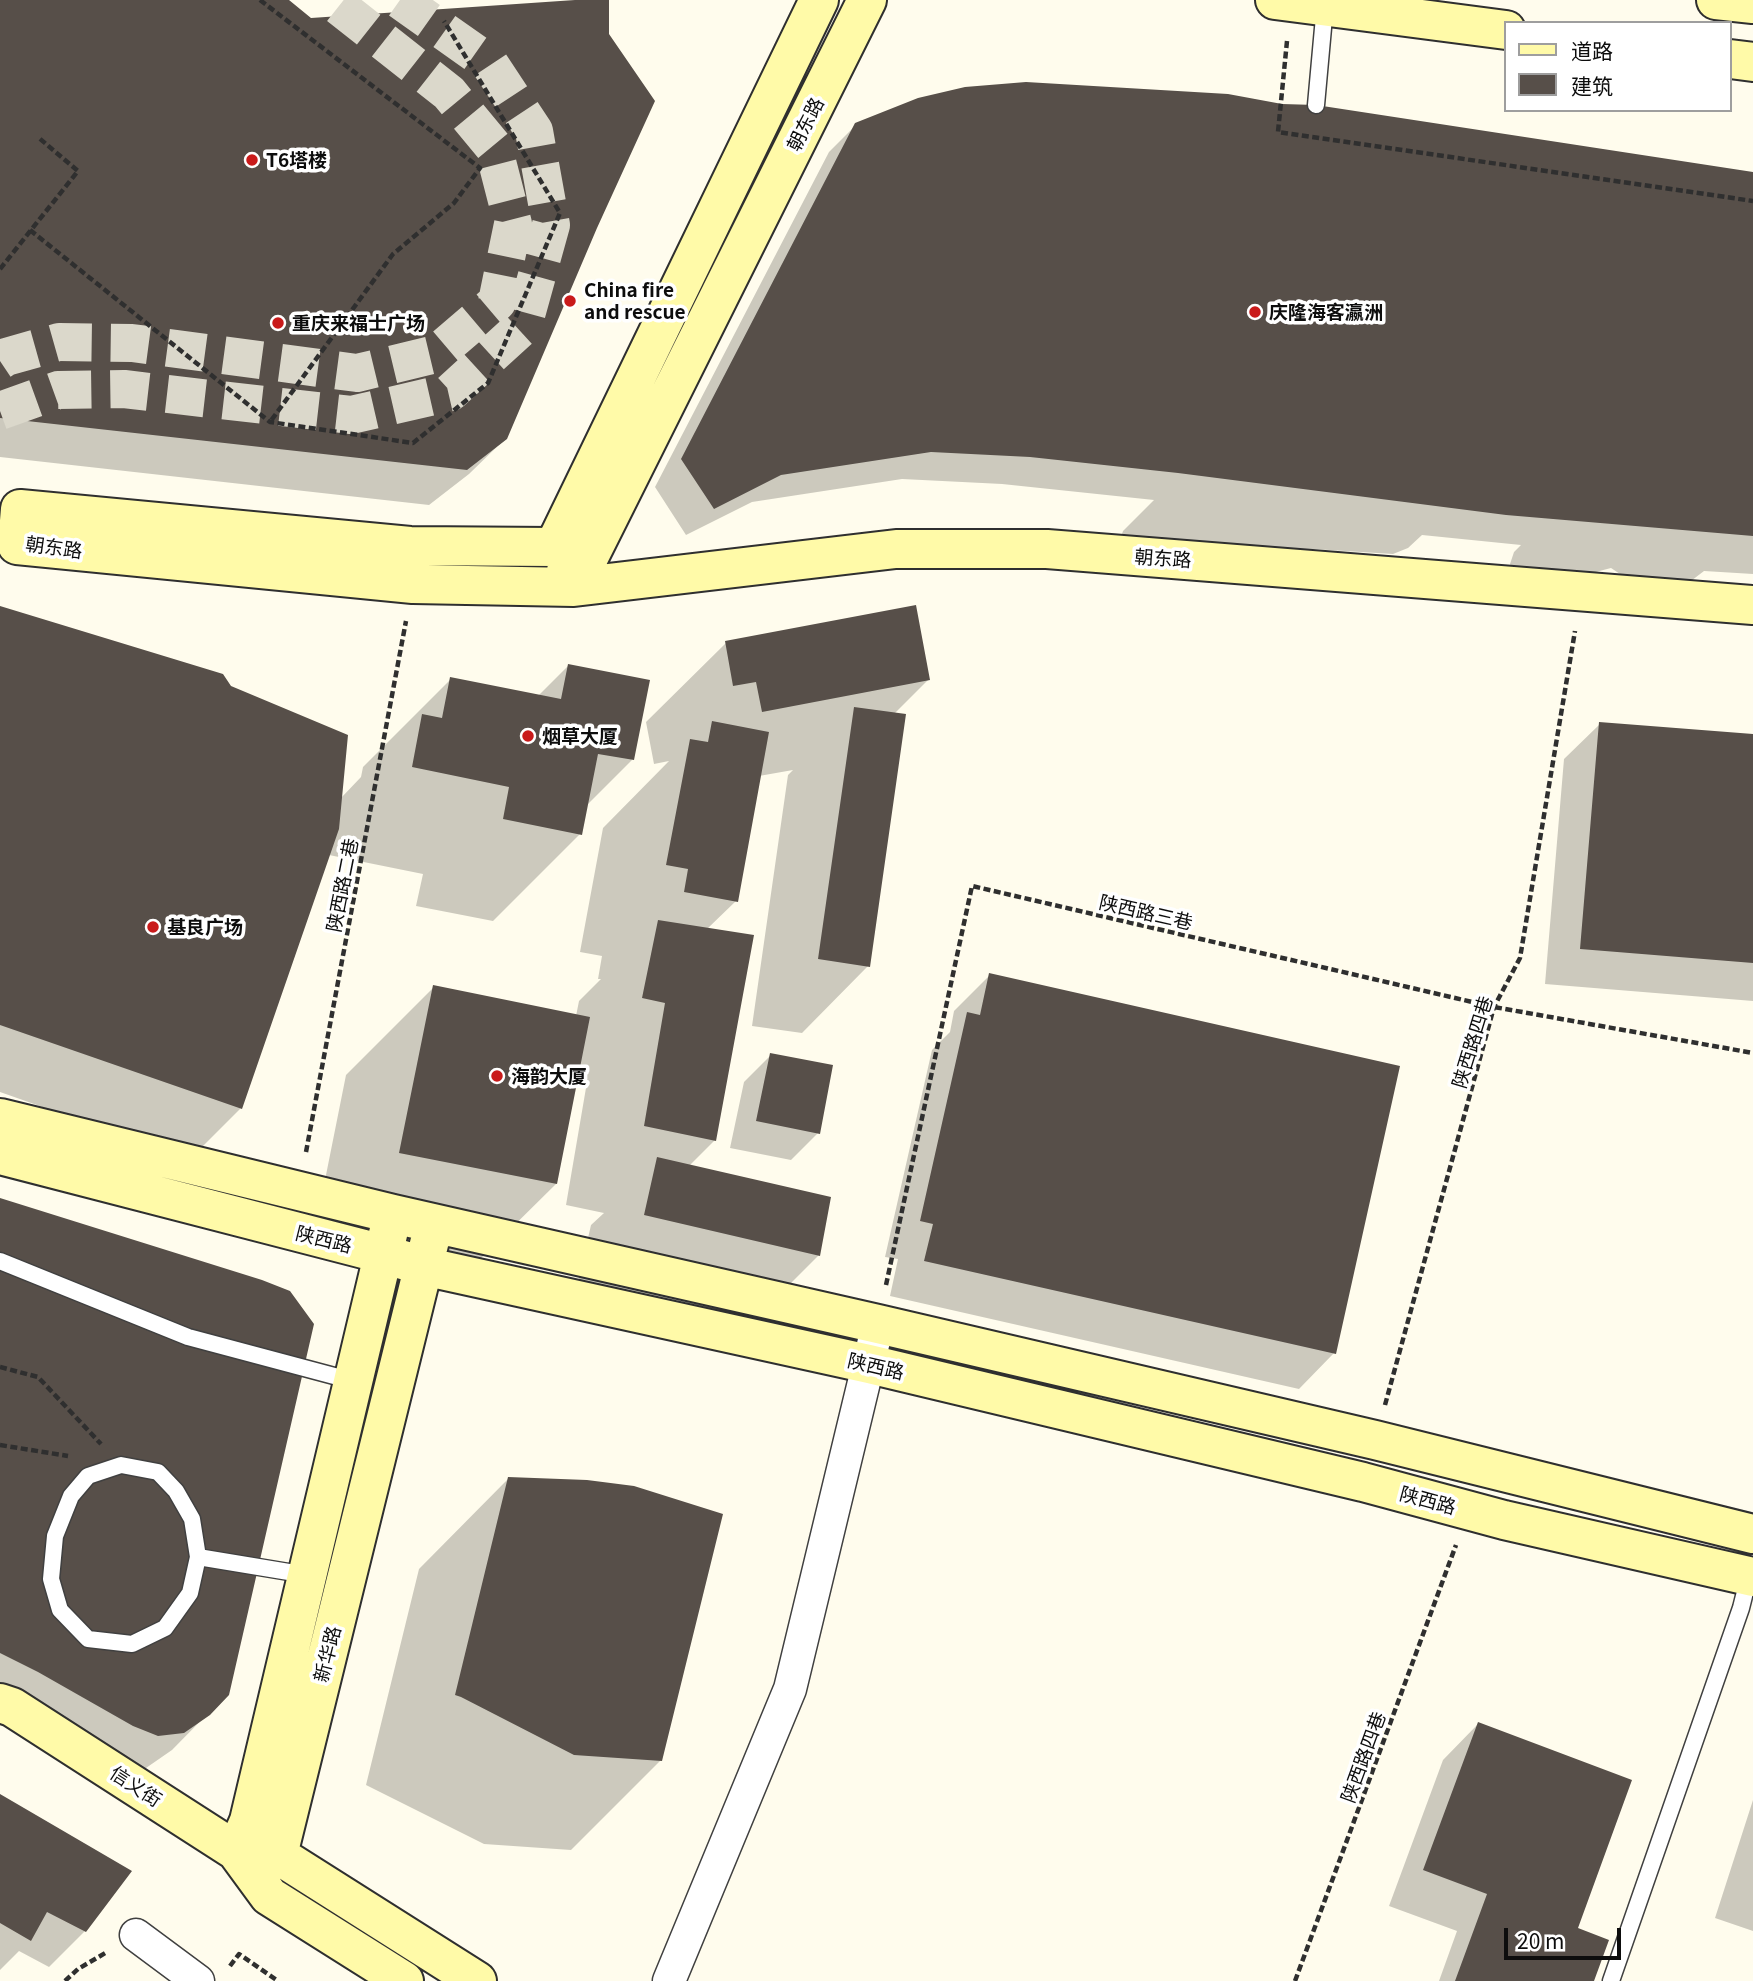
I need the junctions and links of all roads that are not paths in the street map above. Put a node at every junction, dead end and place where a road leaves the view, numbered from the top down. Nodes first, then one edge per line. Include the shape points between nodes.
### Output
1 (819, 0) edge
2 (867, 0) edge
3 (1716, 0) edge
4 (1297, 3) edge
5 (1753, 4) edge
6 (1504, 30) edge
7 (1732, 59) edge
8 (1753, 62) edge
9 (1315, 105) dead end
10 (554, 547) junction
11 (574, 587) junction
12 (1753, 605) edge
13 (0, 1118) edge
14 (0, 1156) edge
15 (393, 1214) junction
16 (434, 1224) junction
17 (383, 1254) junction
18 (0, 1261) edge
19 (423, 1266) junction
20 (878, 1324) junction
21 (869, 1364) junction
22 (353, 1381) junction
23 (1753, 1534) edge
24 (198, 1557) junction
25 (307, 1575) junction
26 (1751, 1576) edge
27 (0, 1703) edge
28 (236, 1850) junction
29 (278, 1855) junction
30 (136, 1935) road end
31 (212, 1976) edge
32 (404, 1981) edge
33 (477, 1981) edge
34 (669, 1981) edge
35 (1611, 1981) edge

1 - 10 main road
2 - 11 main road, 朝东路
3 - 5 main road
4 - 6 main road
4 - 9 lane
7 - 8 main road
10 - 11 main road
10 - 11 main road, 朝东路 via 410,546 20,509 17,545 413,584
11 - 12 main road, 朝东路 via 895,549 1047,549
13 - 15 main road
14 - 17 main road, 陕西路
15 - 16 main road
15 - 17 main road, 新华路
16 - 19 main road, 新华路
16 - 20 main road
17 - 19 main road, 陕西路
17 - 22 main road, 新华路
18 - 22 lane via 188,1337
19 - 21 main road, 陕西路
19 - 29 main road, 新华路
20 - 21 street
20 - 23 main road
21 - 26 main road, 陕西路
21 - 34 street via 790,1689
22 - 25 main road, 新华路
24 - 24 lane via 190,1593 165,1628 132,1644 88,1639 60,1610 51,1579 55,1536 71,1496 88,1476 121,1465 158,1472 176,1491 192,1519
24 - 25 lane
25 - 28 main road, 新华路 via 248,1821
26 - 35 lane
27 - 28 main road, 信义街
28 - 29 main road, 信义街
28 - 32 main road via 269,1896
29 - 33 main road
30 - 31 street

